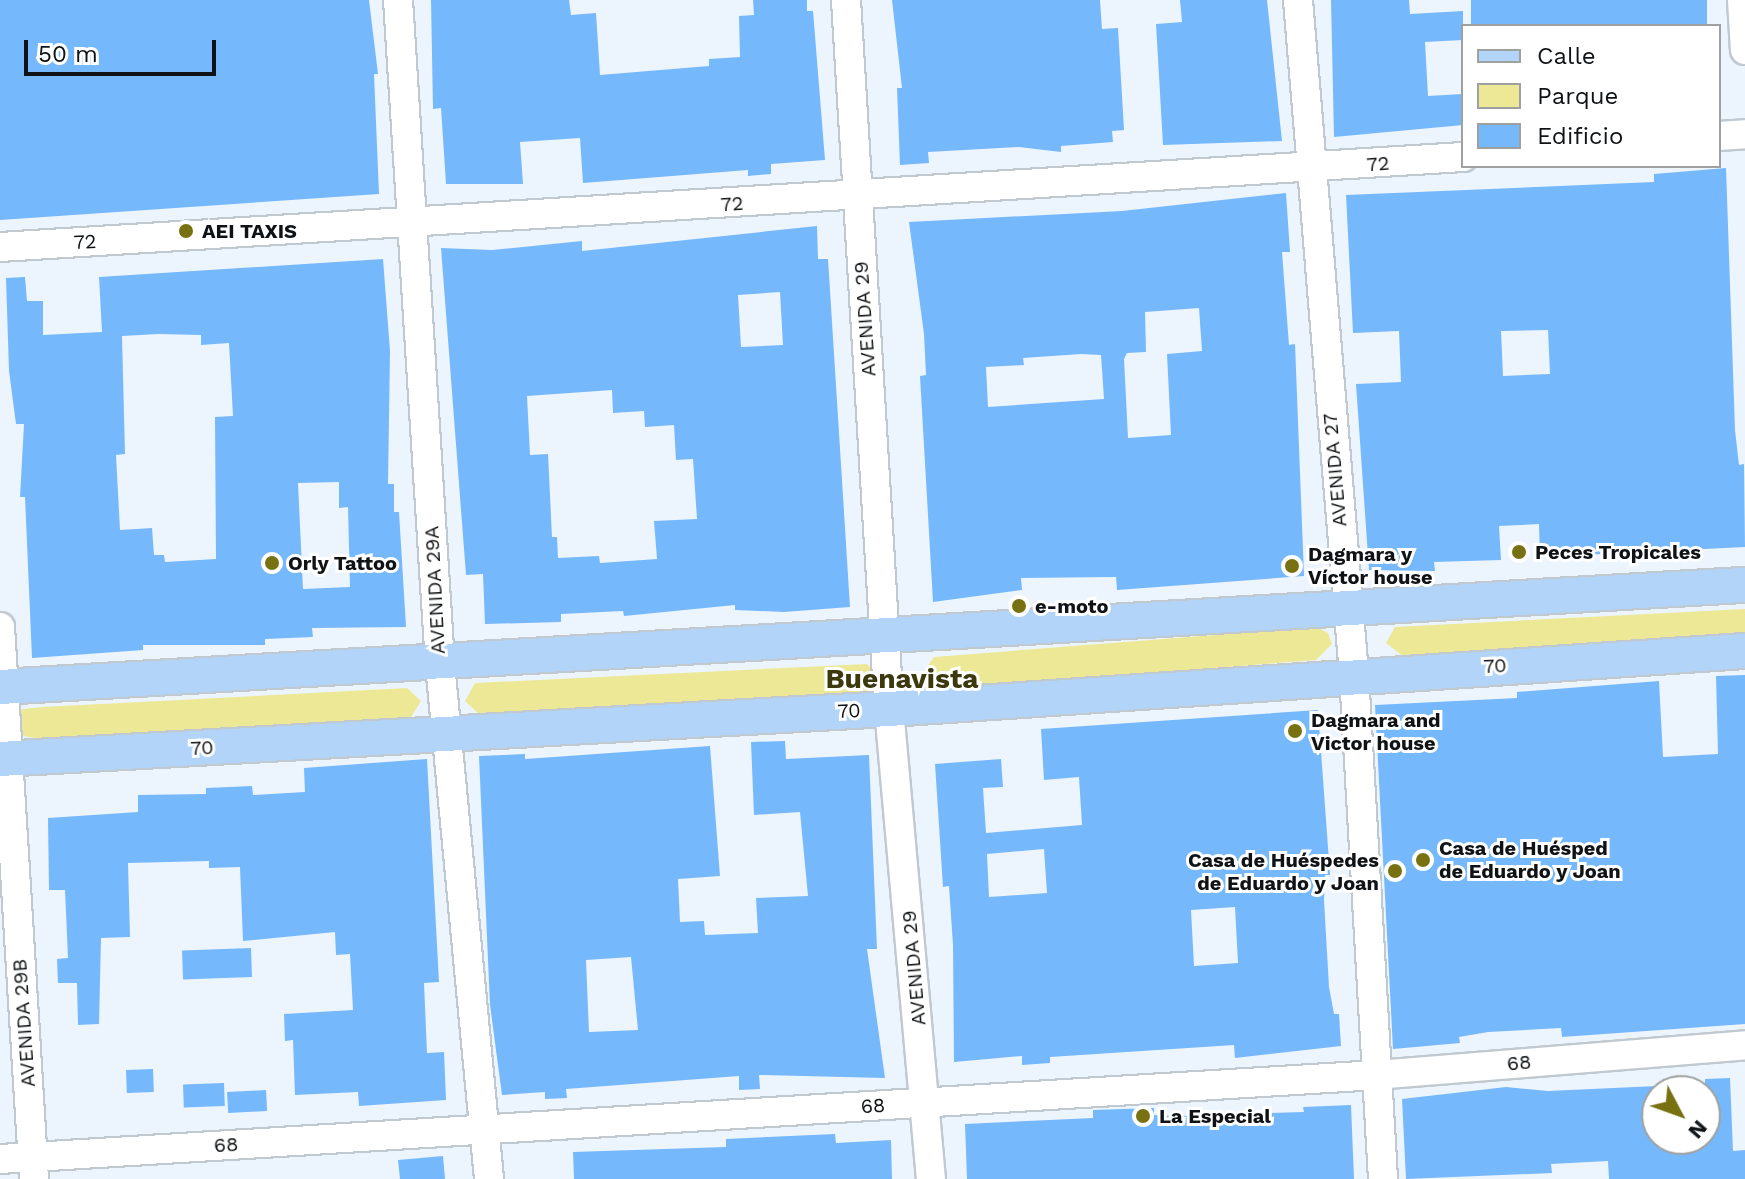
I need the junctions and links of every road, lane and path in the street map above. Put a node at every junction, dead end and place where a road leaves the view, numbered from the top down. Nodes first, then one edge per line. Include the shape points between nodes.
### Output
1 (398, 0) edge
2 (846, 0) edge
3 (1298, 0) edge
4 (1742, 0) edge
5 (1745, 50) edge
6 (1745, 134) edge
7 (1721, 136) edge
8 (1461, 157) edge
9 (1308, 170) junction
10 (857, 194) junction
11 (412, 225) junction
12 (0, 247) edge
13 (1745, 585) edge
14 (1348, 609) junction
15 (0, 627) edge
16 (886, 639) junction
17 (1745, 651) edge
18 (440, 664) junction
19 (1354, 674) junction
20 (2, 687) edge
21 (889, 709) junction
22 (446, 735) junction
23 (4, 759) edge
24 (1745, 1045) edge
25 (1376, 1075) junction
26 (926, 1103) junction
27 (484, 1130) junction
28 (0, 1159) edge
29 (34, 1168) edge
30 (489, 1179) edge
31 (931, 1179) edge
32 (1383, 1179) edge

1 - 11 street, AVENIDA 29A
2 - 10 street, AVENIDA 29
3 - 9 street, AVENIDA 27
4 - 5 street
6 - 7 street
8 - 9 street, 72
9 - 10 street, 72
9 - 14 street, AVENIDA 27
10 - 11 street, 72
10 - 16 street, AVENIDA 29
11 - 12 street, 72
11 - 18 street, AVENIDA 29A
13 - 14 main road
14 - 16 main road
14 - 19 street, AVENIDA 27
15 - 20 street, AVENIDA 29B
16 - 18 main road
16 - 21 street, AVENIDA 29
17 - 19 main road, 70
18 - 20 main road
18 - 22 street, AVENIDA 29A
19 - 21 main road, 70
19 - 25 street, AVENIDA 27
20 - 23 street, AVENIDA 29B
21 - 22 main road, 70
21 - 26 street, AVENIDA 29
22 - 23 main road, 70
22 - 27 street, AVENIDA 29A
23 - 29 street, AVENIDA 29B
24 - 25 street, 68
25 - 26 street, 68
25 - 32 street, AVENIDA 27
26 - 27 street, 68
26 - 31 street, AVENIDA 29
27 - 29 street, 68
27 - 30 street, AVENIDA 29A
28 - 29 street, 68

